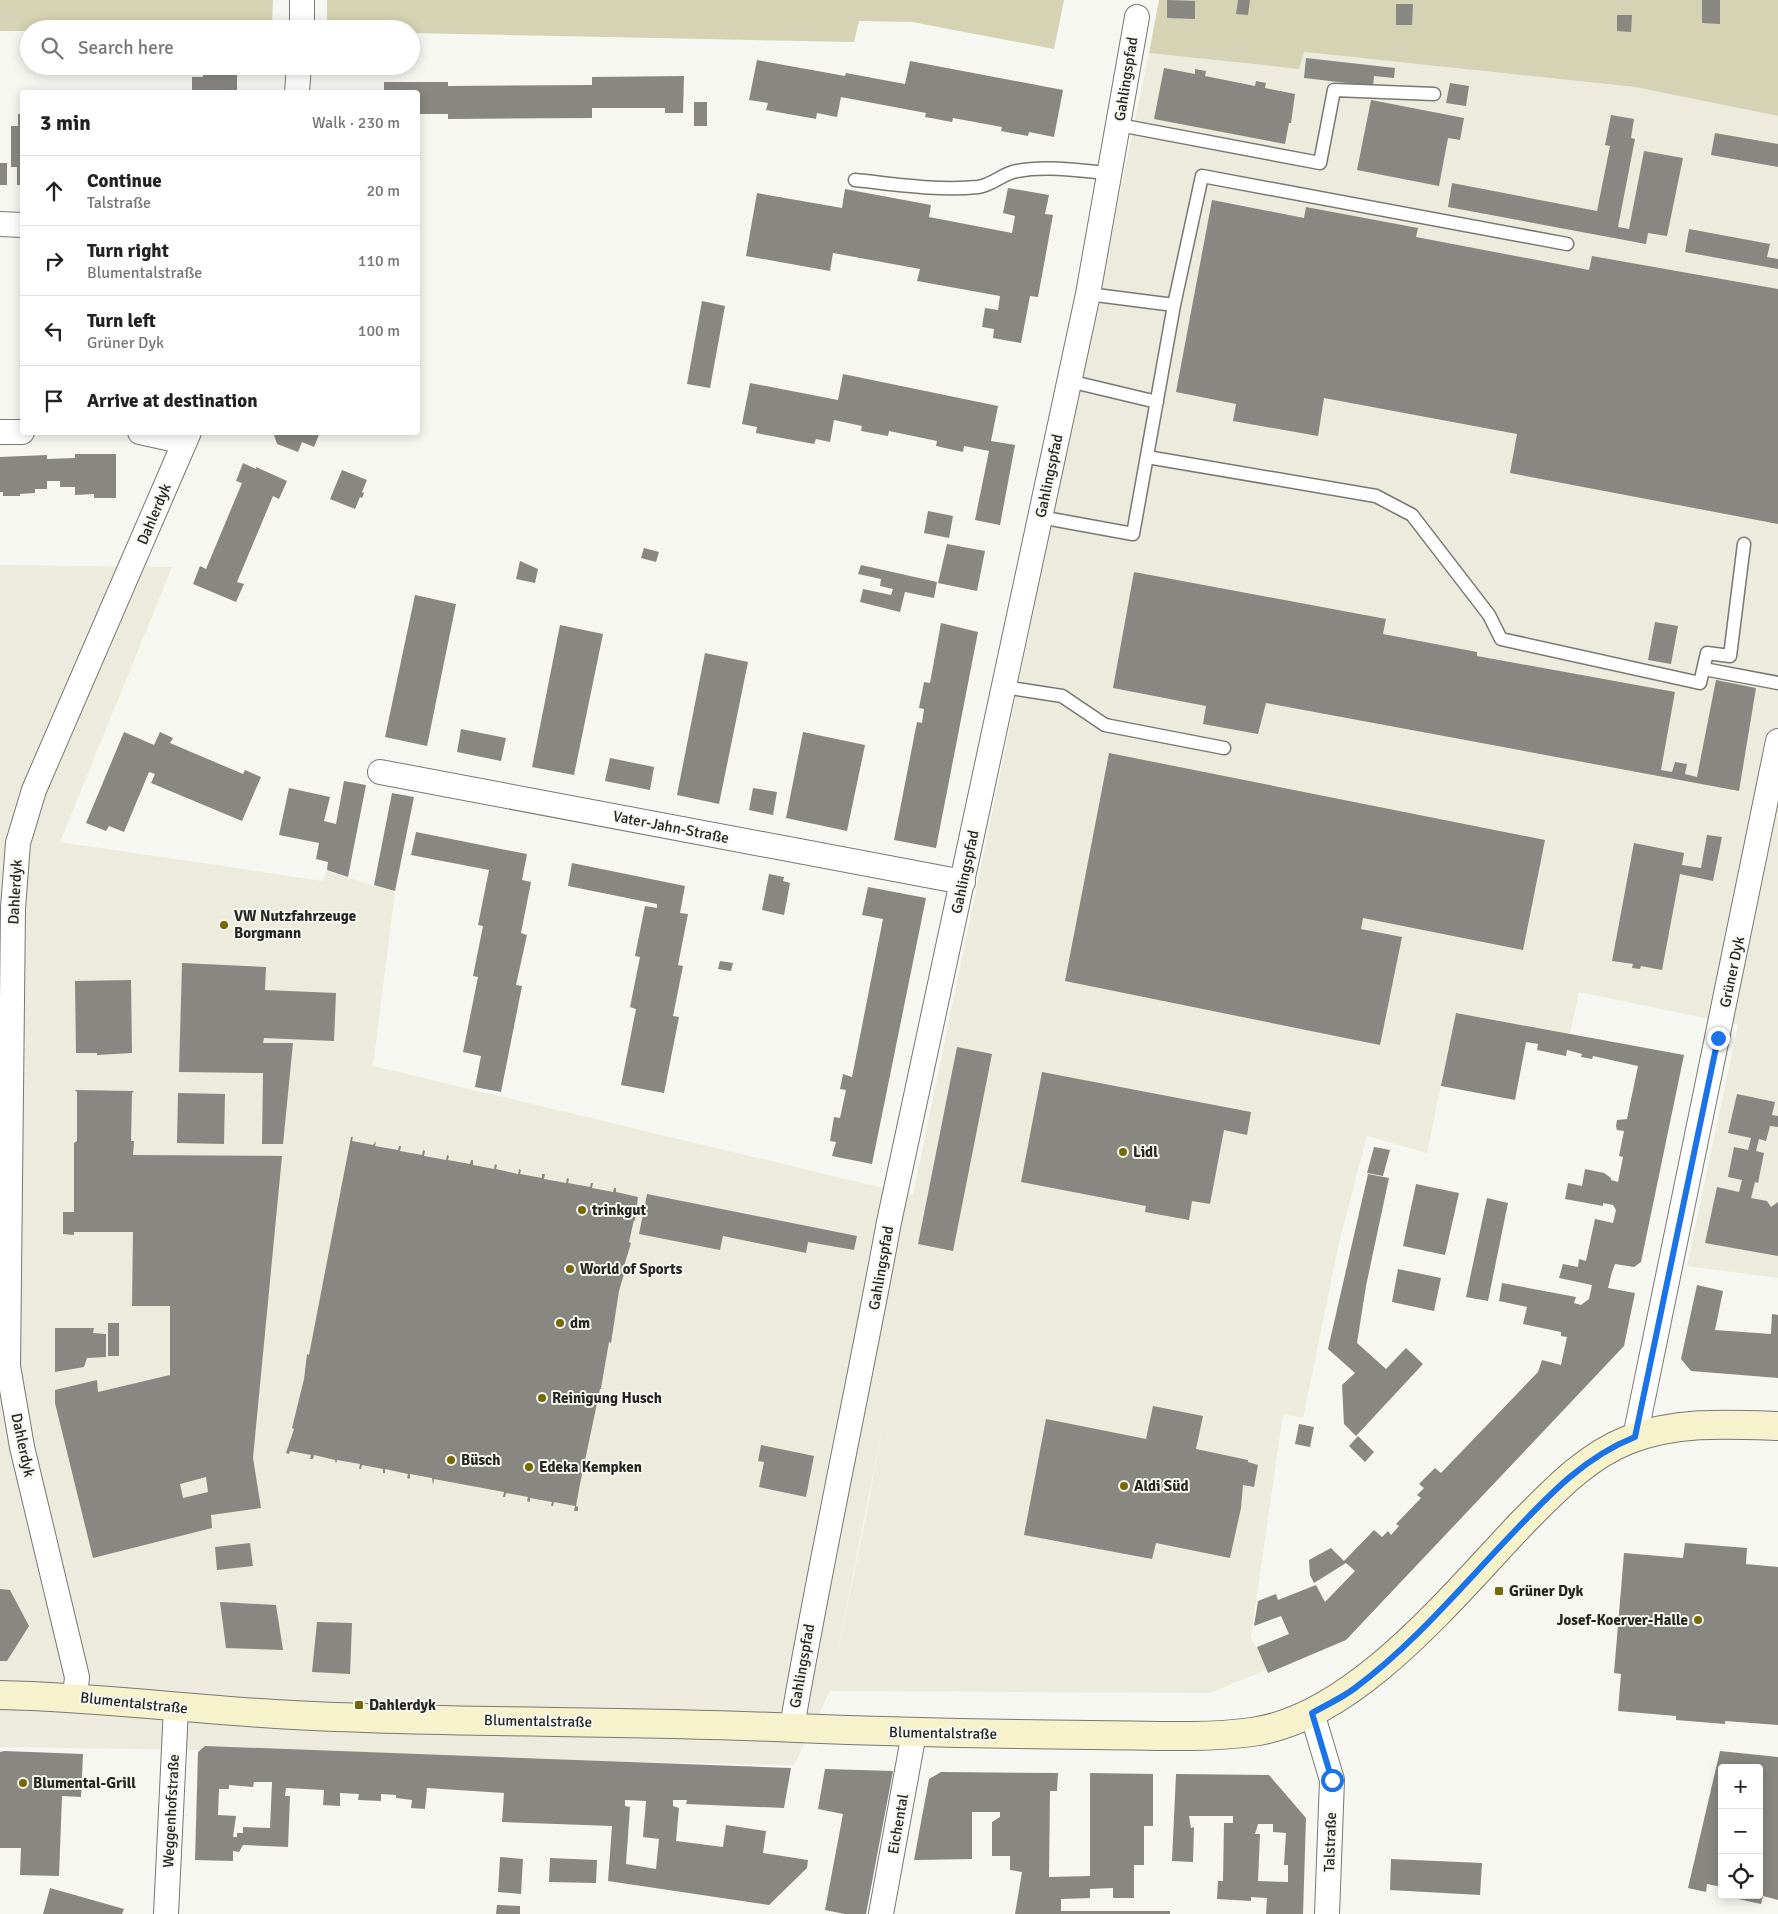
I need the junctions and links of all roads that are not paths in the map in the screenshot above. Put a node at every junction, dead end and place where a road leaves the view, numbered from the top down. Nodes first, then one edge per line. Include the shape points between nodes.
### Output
1 (302, 0) edge
2 (1137, 17) dead end
3 (302, 20) edge
4 (298, 75) edge
5 (297, 90) edge
6 (1434, 94) dead end
7 (1119, 125) junction
8 (1110, 173) junction
9 (855, 180) dead end
10 (0, 224) edge
11 (20, 225) edge
12 (1567, 244) dead end
13 (1088, 294) junction
14 (1174, 305) junction
15 (1069, 381) junction
16 (1156, 402) junction
17 (0, 432) edge
18 (20, 432) edge
19 (168, 435) edge
20 (187, 437) edge
21 (1147, 457) junction
22 (1040, 517) junction
23 (1744, 544) dead end
24 (1704, 669) junction
25 (1778, 683) edge
26 (1004, 687) junction
27 (1778, 742) edge
28 (1224, 748) dead end
29 (380, 772) dead end
30 (963, 882) junction
31 (1778, 1426) edge
32 (1635, 1437) junction
33 (0, 1695) edge
34 (74, 1697) junction
35 (176, 1708) junction
36 (1312, 1713) junction
37 (792, 1727) junction
38 (914, 1734) junction
39 (166, 1914) edge
40 (881, 1914) edge
41 (1327, 1914) edge

1 - 3 street
2 - 7 street, Gahlingspfad
4 - 5 street
6 - 7 lane via 1334,90 1320,163
7 - 8 street, Gahlingspfad
8 - 9 lane via 1034,169 1011,172 989,184 936,188
8 - 13 street, Gahlingspfad
10 - 11 street
12 - 14 lane via 1202,176
13 - 14 lane
13 - 15 street, Gahlingspfad
14 - 16 lane
15 - 16 lane
15 - 22 street, Gahlingspfad
16 - 21 lane
17 - 18 street
19 - 20 street, Dahlerdyk
20 - 34 street, Dahlerdyk via 34,790 18,843 14,908 8,1366 22,1447 77,1677
21 - 22 lane via 1133,534
21 - 24 lane via 1376,496 1412,515 1489,615 1501,640 1700,683
22 - 26 street, Gahlingspfad
23 - 24 lane via 1730,656 1706,653
24 - 25 lane
26 - 28 lane via 1062,696 1105,725
26 - 30 street, Gahlingspfad
27 - 32 street, Grüner Dyk
29 - 30 street, Vater-Jahn-Straße
30 - 37 street, Gahlingspfad via 889,1222
31 - 32 main road, Blumentalstraße via 1697,1424
32 - 36 main road, Blumentalstraße via 1576,1471 1379,1668 1354,1689
33 - 34 main road, Blumentalstraße
34 - 35 main road, Blumentalstraße
35 - 37 main road, Blumentalstraße via 297,1716
35 - 39 street, Weggenhofstraße
36 - 38 main road, Blumentalstraße via 1254,1732 1182,1735
36 - 41 street, Talstraße via 1332,1780
37 - 38 main road, Blumentalstraße
38 - 40 street, Eichental

